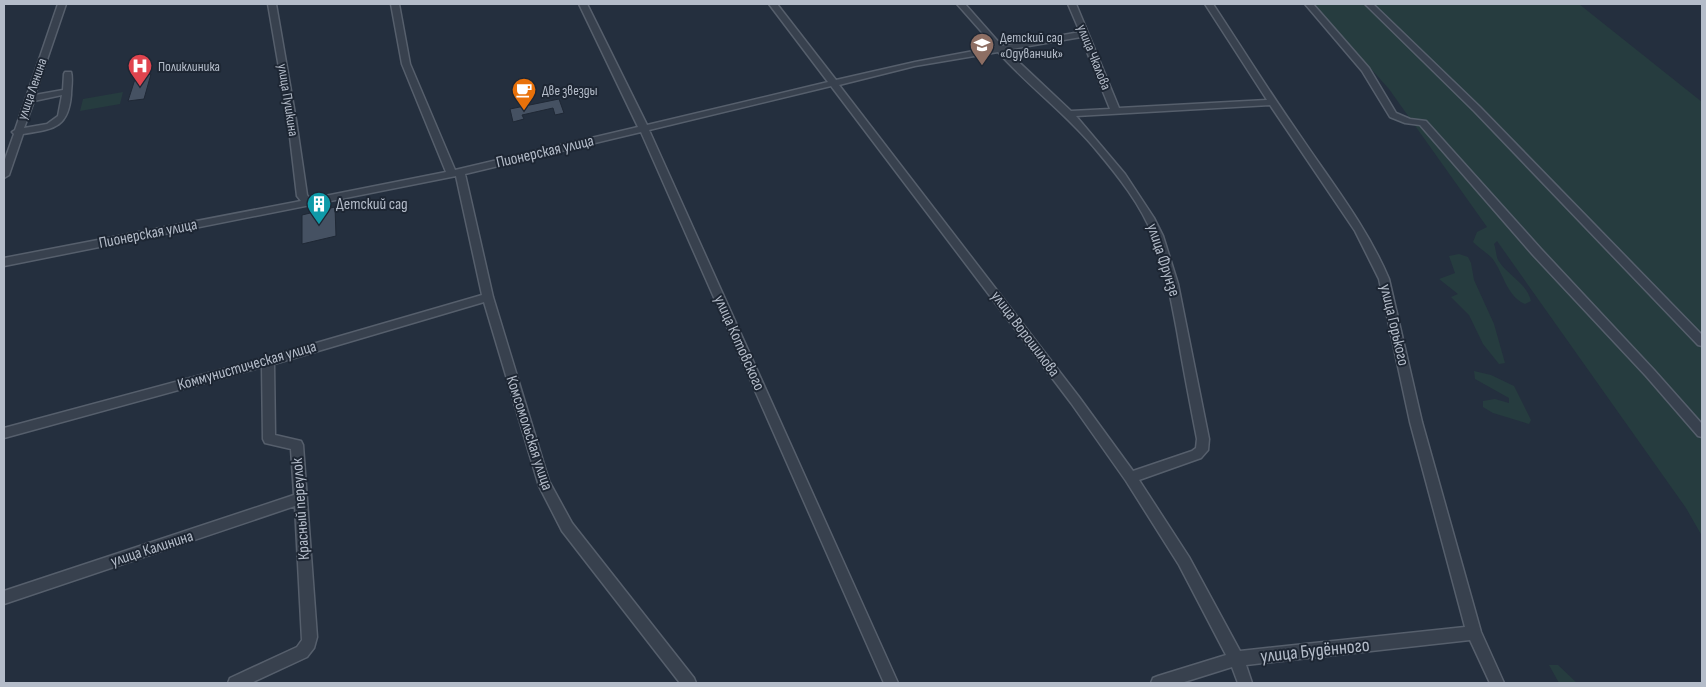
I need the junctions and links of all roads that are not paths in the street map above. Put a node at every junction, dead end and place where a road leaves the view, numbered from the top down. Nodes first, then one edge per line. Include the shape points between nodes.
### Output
1 (62, 4) edge
2 (272, 4) edge
3 (395, 4) edge
4 (583, 4) edge
5 (773, 4) edge
6 (961, 4) edge
7 (1072, 4) edge
8 (1209, 4) edge
9 (1309, 4) edge
10 (1369, 4) edge
11 (1084, 34) junction
12 (1000, 49) junction
13 (68, 74) dead end
14 (834, 82) junction
15 (66, 92) junction
16 (29, 99) junction
17 (1272, 102) junction
18 (1115, 110) junction
19 (1070, 114) junction
20 (644, 129) junction
21 (17, 132) junction
22 (456, 174) junction
23 (4, 175) edge
24 (305, 199) junction
25 (4, 262) edge
26 (488, 297) junction
27 (1702, 342) edge
28 (268, 361) junction
29 (1702, 432) edge
30 (4, 433) edge
31 (1130, 477) junction
32 (300, 500) junction
33 (4, 598) edge
34 (1474, 633) junction
35 (1236, 659) junction
36 (235, 683) edge
37 (689, 683) edge
38 (891, 683) edge
39 (1158, 683) edge
40 (1245, 683) edge
41 (1497, 683) edge

1 - 16 street, улица Ленина
2 - 24 street, улица Пушкина
3 - 22 street, Комсомольская улица via 406,64
4 - 20 street, улица Котовского
5 - 14 street, улица Ворошилова
6 - 12 street, улица Фрунзе
7 - 11 street, улица Чкалова
8 - 17 street, улица Горького
9 - 29 street via 1366,70 1393,115 1423,123
10 - 27 street via 1477,109
11 - 12 street, Пионерская улица
11 - 18 street, улица Чкалова
12 - 14 street, Пионерская улица
12 - 19 street, улица Фрунзе
13 - 15 street
14 - 20 street, Пионерская улица
14 - 31 street, улица Ворошилова
15 - 16 street
15 - 21 street via 62,117 50,126
16 - 21 street, улица Ленина
17 - 18 street
17 - 34 street, улица Горького via 1358,228 1384,279 1416,422
18 - 19 street
19 - 31 street, улица Фрунзе via 1122,176 1158,236 1173,284 1203,440 1200,451 1191,457
20 - 22 street, Пионерская улица
20 - 38 street, улица Котовского
21 - 23 street, улица Ленина
22 - 24 street, Пионерская улица
22 - 26 street, Комсомольская улица
24 - 25 street, Пионерская улица via 290,207
26 - 28 street, Коммунистическая улица
26 - 37 street, Комсомольская улица via 551,501 567,528
28 - 30 street, Коммунистическая улица
28 - 32 street, Красный переулок via 269,439 297,445
31 - 35 street, улица Ворошилова via 1184,561
32 - 33 street, улица Калинина
32 - 36 street, Красный переулок via 310,637 306,648 294,656
34 - 35 street, улица Будённого
34 - 41 street, улица Горького
35 - 39 street, улица Будённого
35 - 40 street, улица Ворошилова

